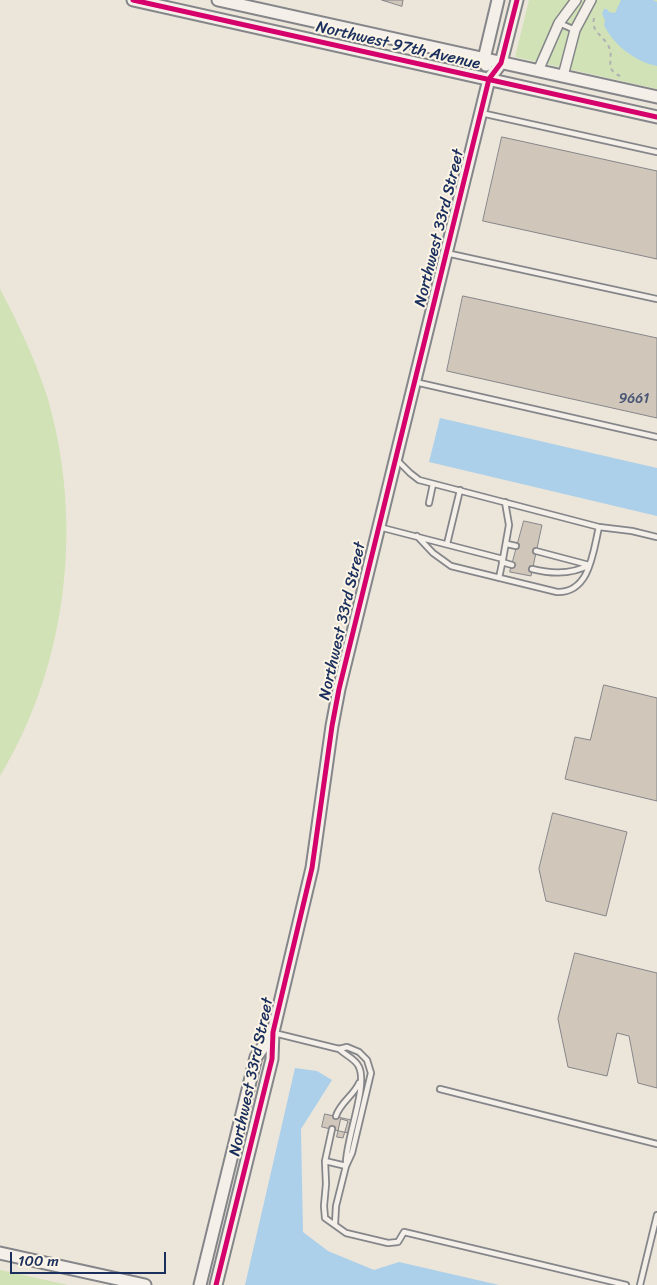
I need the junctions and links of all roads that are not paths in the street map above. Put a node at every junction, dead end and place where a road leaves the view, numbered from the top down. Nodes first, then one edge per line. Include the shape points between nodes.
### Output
1 (133, 0) edge
2 (218, 0) edge
3 (498, 0) edge
4 (517, 0) edge
5 (576, 0) edge
6 (591, 0) edge
7 (559, 23) junction
8 (575, 30) junction
9 (484, 59) junction
10 (501, 63) junction
11 (538, 71) junction
12 (563, 76) junction
13 (489, 79) junction
14 (657, 97) edge
15 (481, 113) junction
16 (657, 117) edge
17 (657, 152) edge
18 (446, 253) junction
19 (657, 299) edge
20 (415, 382) junction
21 (657, 437) edge
22 (396, 459) junction
23 (434, 484) junction
24 (460, 490) junction
25 (505, 502) junction
26 (429, 503) dead end
27 (379, 526) junction
28 (599, 527) junction
29 (417, 536) junction
30 (657, 537) edge
31 (447, 544) junction
32 (506, 544) junction
33 (516, 546) dead end
34 (536, 551) dead end
35 (503, 561) junction
36 (589, 564) junction
37 (512, 565) dead end
38 (532, 569) dead end
39 (499, 578) junction
40 (273, 1032) junction
41 (339, 1049) junction
42 (361, 1080) junction
43 (440, 1089) dead end
44 (336, 1116) dead end
45 (332, 1130) dead end
46 (657, 1144) edge
47 (325, 1161) junction
48 (346, 1166) junction
49 (657, 1215) edge
50 (334, 1224) junction
51 (0, 1253) edge
52 (145, 1285) edge
53 (200, 1285) edge
54 (216, 1285) edge
55 (626, 1285) edge
56 (640, 1285) edge

1 - 13 street, Northwest 97th Avenue
2 - 9 street, Northwest 97th Avenue
3 - 9 street, Northwest 33rd Street
4 - 10 street, Northwest 33rd Street
5 - 7 street
6 - 8 street
7 - 8 lane
7 - 11 street
8 - 12 street
9 - 10 street, Northwest 97th Avenue
9 - 13 street, Northwest 33rd Street
10 - 11 street, Northwest 97th Avenue
10 - 13 street, Northwest 33rd Street
11 - 12 street, Northwest 97th Avenue
12 - 14 street, Northwest 97th Avenue
13 - 15 street, Northwest 33rd Street
13 - 16 street, Northwest 97th Avenue
15 - 17 lane
15 - 18 street, Northwest 33rd Street
18 - 19 lane
18 - 20 street, Northwest 33rd Street
20 - 21 lane
20 - 22 street, Northwest 33rd Street
22 - 23 lane via 414,477
22 - 27 street, Northwest 33rd Street
23 - 24 lane
23 - 26 lane
24 - 25 lane
24 - 31 lane
25 - 28 lane
25 - 32 lane via 509,525
27 - 29 lane
27 - 40 street, Northwest 33rd Street via 338,696 312,868
28 - 30 lane
28 - 36 lane
29 - 31 lane
29 - 39 lane via 447,564
31 - 35 lane
32 - 33 lane
32 - 35 lane
34 - 36 lane
35 - 37 lane
35 - 39 lane
36 - 38 lane via 555,574
36 - 39 lane via 586,577 571,591
40 - 41 lane
40 - 53 street, Northwest 33rd Street via 256,1057
40 - 54 street, Northwest 33rd Street via 272,1059
41 - 42 lane via 359,1065
41 - 48 lane via 347,1047 360,1052 371,1073
42 - 44 lane
42 - 48 lane
43 - 46 lane
45 - 47 lane
47 - 48 lane
47 - 50 lane via 324,1214
48 - 50 lane
49 - 56 lane
50 - 55 lane via 346,1233 388,1243 398,1242 404,1232
51 - 52 street

